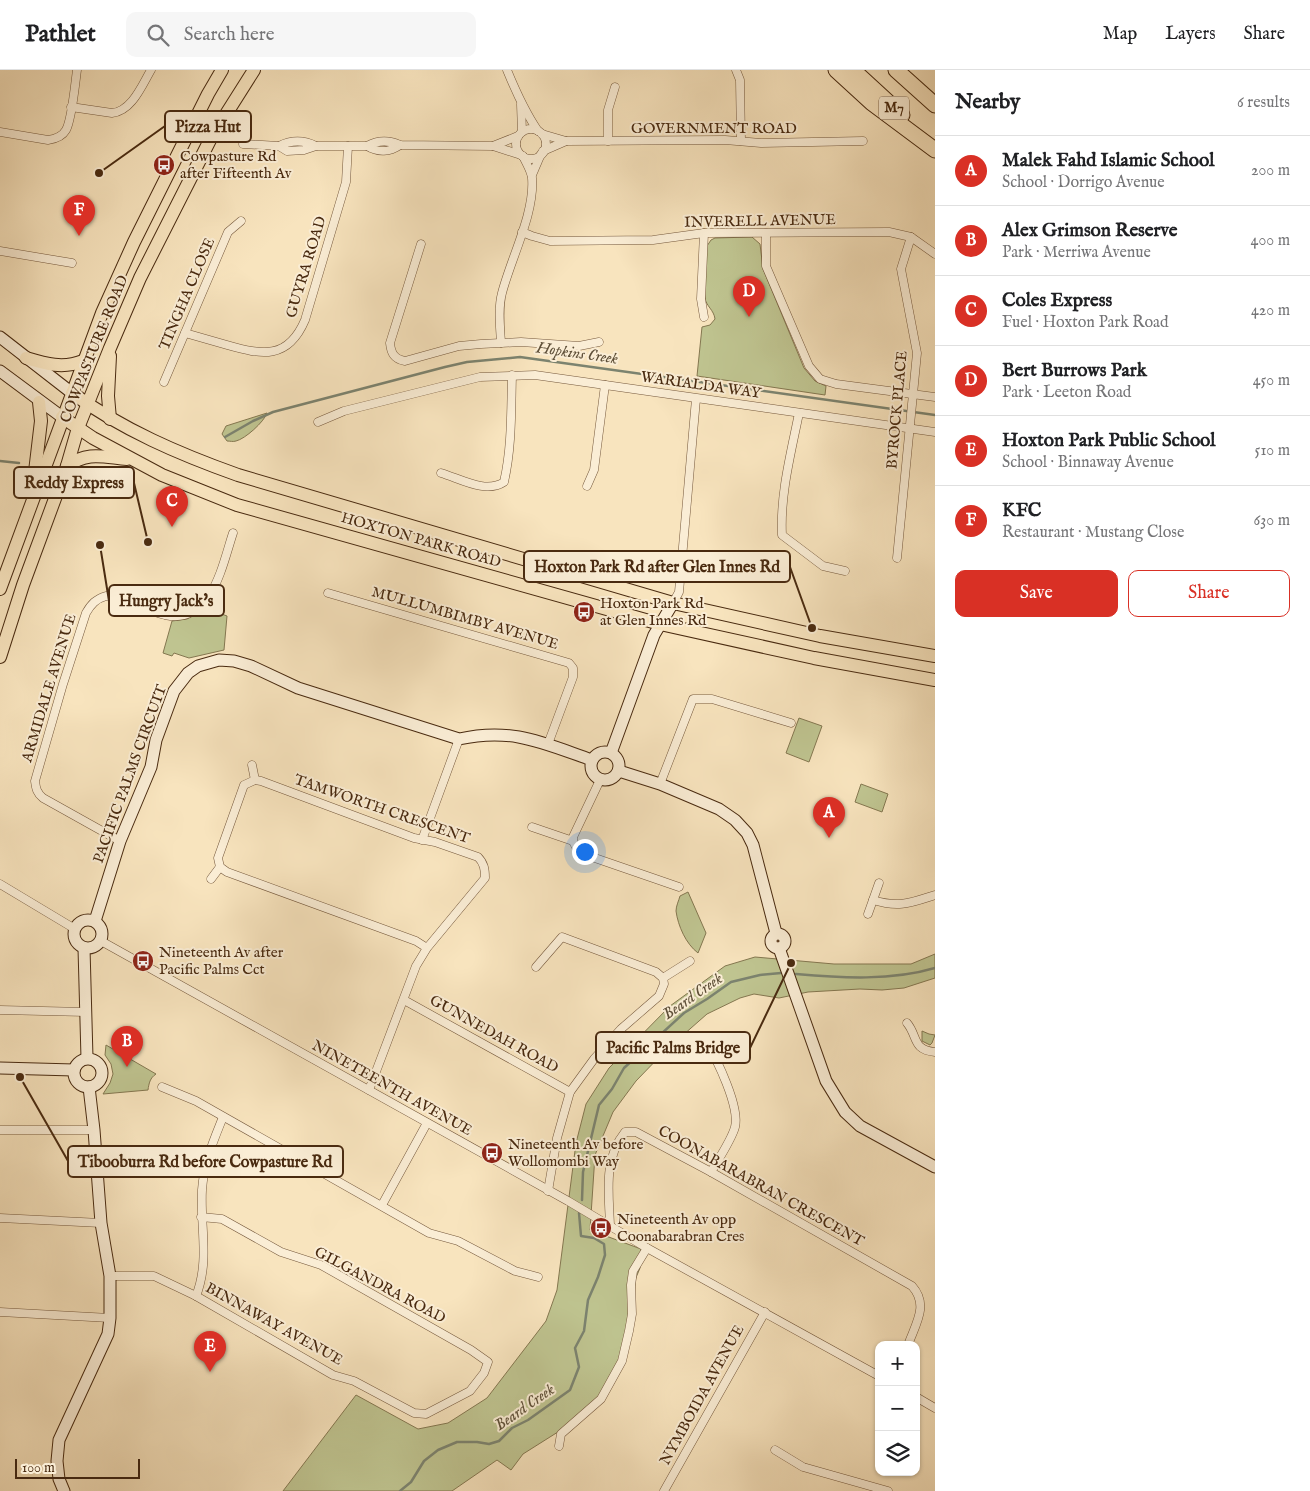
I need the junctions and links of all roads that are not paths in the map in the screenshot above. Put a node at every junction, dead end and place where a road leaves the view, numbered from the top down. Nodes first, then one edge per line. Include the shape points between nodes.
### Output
1 (77, 70) edge
2 (151, 70) edge
3 (222, 70) edge
4 (254, 70) edge
5 (507, 70) edge
6 (736, 70) edge
7 (836, 70) edge
8 (854, 70) edge
9 (896, 70) edge
10 (904, 70) edge
11 (615, 87) dead end
12 (935, 102) edge
13 (521, 104) junction
14 (935, 106) edge
15 (71, 107) junction
16 (0, 132) edge
17 (540, 132) junction
18 (520, 134) junction
19 (566, 141) junction
20 (608, 141) junction
21 (741, 141) junction
22 (863, 141) dead end
23 (243, 144) dead end
24 (935, 144) edge
25 (348, 146) junction
26 (493, 146) junction
27 (935, 150) edge
28 (542, 153) junction
29 (522, 155) junction
30 (532, 175) junction
31 (241, 221) dead end
32 (522, 232) junction
33 (704, 233) junction
34 (766, 233) junction
35 (911, 237) junction
36 (421, 244) dead end
37 (0, 251) edge
38 (935, 254) edge
39 (72, 263) dead end
40 (704, 317) dead end
41 (185, 333) junction
42 (0, 337) edge
43 (501, 342) junction
44 (598, 342) dead end
45 (110, 348) junction
46 (26, 358) junction
47 (83, 361) junction
48 (0, 371) edge
49 (512, 375) junction
50 (164, 382) dead end
51 (605, 385) junction
52 (72, 393) junction
53 (913, 394) junction
54 (935, 397) edge
55 (696, 399) junction
56 (39, 402) junction
57 (87, 404) junction
58 (799, 413) junction
59 (62, 417) junction
60 (110, 418) junction
61 (318, 422) dead end
62 (78, 428) junction
63 (910, 429) junction
64 (935, 432) edge
65 (132, 459) junction
66 (67, 466) junction
67 (441, 473) dead end
68 (587, 486) dead end
69 (32, 502) junction
70 (233, 533) dead end
71 (897, 558) dead end
72 (845, 571) dead end
73 (0, 588) edge
74 (328, 593) dead end
75 (673, 603) junction
76 (660, 624) junction
77 (935, 656) edge
78 (0, 657) edge
79 (935, 680) edge
80 (791, 723) dead end
81 (459, 739) junction
82 (548, 744) junction
83 (611, 753) junction
84 (592, 760) junction
85 (252, 765) dead end
86 (618, 771) junction
87 (254, 780) junction
88 (600, 780) junction
89 (660, 784) junction
90 (532, 827) dead end
91 (422, 840) junction
92 (120, 841) junction
93 (573, 841) junction
94 (220, 867) junction
95 (211, 879) dead end
96 (879, 883) dead end
97 (0, 884) edge
98 (679, 887) dead end
99 (935, 895) edge
100 (873, 900) junction
101 (868, 914) dead end
102 (95, 921) junction
103 (75, 928) junction
104 (101, 941) junction
105 (84, 948) junction
106 (427, 948) junction
107 (690, 961) dead end
108 (536, 967) dead end
109 (663, 978) junction
110 (404, 1000) junction
111 (0, 1010) edge
112 (86, 1012) junction
113 (907, 1023) dead end
114 (706, 1042) dead end
115 (935, 1052) edge
116 (87, 1058) junction
117 (0, 1068) edge
118 (74, 1070) junction
119 (89, 1087) junction
120 (162, 1087) dead end
121 (368, 1090) junction
122 (570, 1092) junction
123 (223, 1116) junction
124 (427, 1123) junction
125 (0, 1130) edge
126 (94, 1130) junction
127 (935, 1168) edge
128 (711, 1172) junction
129 (548, 1191) junction
130 (382, 1205) junction
131 (0, 1218) edge
132 (201, 1218) junction
133 (101, 1223) junction
134 (610, 1226) junction
135 (647, 1248) junction
136 (110, 1276) junction
137 (538, 1277) dead end
138 (196, 1296) junction
139 (0, 1312) edge
140 (764, 1312) junction
141 (110, 1318) junction
142 (909, 1341) edge
143 (488, 1362) joint
144 (875, 1374) edge
145 (920, 1399) edge
146 (935, 1408) edge
147 (559, 1446) dead end
148 (775, 1450) dead end
149 (64, 1491) edge
150 (664, 1491) edge
151 (888, 1491) edge

1 - 15 street
2 - 15 street via 128,106 119,112
3 - 47 main road, COWPASTURE ROAD via 134,242
4 - 45 main road, COWPASTURE ROAD via 211,138 140,278
5 - 13 street
6 - 21 street via 740,80
7 - 27 highway via 872,103
8 - 24 highway, M7
9 - 14 highway, M7
10 - 12 highway, M7
11 - 20 street via 608,110
13 - 17 street
13 - 18 street
15 - 16 street via 66,129 56,139
17 - 18 street via 530,129
17 - 19 street, GOVERNMENT ROAD
17 - 28 street via 545,141
18 - 26 street
18 - 29 street via 516,146
19 - 20 street, GOVERNMENT ROAD
19 - 28 street, GOVERNMENT ROAD
20 - 21 street, GOVERNMENT ROAD
21 - 22 street, GOVERNMENT ROAD
23 - 25 street via 279,146 288,151 316,146
25 - 26 street via 367,146 374,151 393,150 400,145
25 - 41 street, GUYRA ROAD via 346,182 305,320 297,337 282,349 266,353 251,352
26 - 29 street
28 - 29 street via 532,158
28 - 30 street
29 - 30 street
30 - 32 street via 532,192
31 - 41 street, TINGHA CLOSE via 228,232
32 - 33 street, INVERELL AVENUE via 550,241 653,240
32 - 43 street via 501,294
33 - 34 street, INVERELL AVENUE
33 - 40 street via 701,299
34 - 35 street, INVERELL AVENUE via 889,232
34 - 53 street via 766,266 809,366 820,379
35 - 38 street, INVERELL AVENUE
35 - 53 street, BYROCK PLACE via 901,269 917,353
36 - 43 street via 390,343 395,357 405,361 460,346
37 - 39 street
41 - 50 street, TINGHA CLOSE
42 - 46 street
43 - 44 street via 579,346
45 - 57 main road, COWPASTURE ROAD
45 - 60 main road
46 - 47 main road via 64,366
46 - 52 street
47 - 52 main road, COWPASTURE ROAD
48 - 56 street
49 - 51 street, WARIALDA WAY
49 - 61 street, WARIALDA WAY via 480,377 344,411
49 - 67 street via 511,424 504,482 496,488 484,487
51 - 55 street, WARIALDA WAY
51 - 68 street via 594,470
52 - 57 main road, HOXTON PARK ROAD
52 - 59 main road, COWPASTURE ROAD
53 - 54 street
53 - 63 street, BYROCK PLACE
55 - 58 street, WARIALDA WAY
55 - 75 street via 679,592
56 - 59 street
56 - 69 main road via 41,421
57 - 60 main road, HOXTON PARK ROAD
57 - 62 main road, COWPASTURE ROAD
58 - 63 street, WARIALDA WAY
58 - 72 street via 786,475 782,535 823,566
59 - 62 main road, HOXTON PARK ROAD
59 - 69 main road, COWPASTURE ROAD
60 - 75 main road, HOXTON PARK ROAD via 193,460 238,475
62 - 65 main road, HOXTON PARK ROAD
62 - 66 main road, COWPASTURE ROAD
63 - 64 street, WARIALDA WAY
63 - 71 street, BYROCK PLACE
65 - 66 main road via 86,456
65 - 76 main road, HOXTON PARK ROAD via 162,476 237,505
66 - 78 main road, COWPASTURE ROAD
69 - 73 main road, COWPASTURE ROAD
70 - 92 street, ARMIDALE AVENUE via 212,593 190,613 181,617 164,614 106,596 91,604 86,613 35,781 36,788 43,798
74 - 82 street, MULLUMBIMBY AVENUE via 569,663 573,677
75 - 76 street
75 - 77 main road, HOXTON PARK ROAD via 820,636
76 - 79 main road, HOXTON PARK ROAD via 814,658
76 - 83 street
80 - 89 street via 712,699 694,699
81 - 82 street, PACIFIC PALMS CIRCUIT via 502,734
81 - 91 street
81 - 92 street, PACIFIC PALMS CIRCUIT via 298,688 251,666 234,661 208,662 188,672 174,691 156,740 151,767
82 - 84 street, PACIFIC PALMS CIRCUIT
83 - 84 street via 600,753
83 - 86 street via 619,761
84 - 88 street via 592,771
85 - 87 street
86 - 88 street via 612,779
86 - 89 street
87 - 91 street, TAMWORTH CRESCENT
87 - 94 street via 244,785 218,858
88 - 93 street
89 - 127 street via 719,809 747,833 776,933 785,938 784,945 779,948 826,1081 845,1112 860,1126
90 - 93 street
91 - 106 street, TAMWORTH CRESCENT via 478,857 485,870 485,878
92 - 102 street, PACIFIC PALMS CIRCUIT
93 - 98 street via 580,852
94 - 95 street
94 - 106 street
96 - 100 street
97 - 103 street
99 - 100 street via 908,904 888,905
100 - 101 street
102 - 103 street via 83,921
102 - 104 street via 102,929
103 - 105 street via 75,939
104 - 105 street via 95,947
104 - 121 street, NINETEENTH AVENUE
105 - 112 street
106 - 110 street, TAMWORTH CRESCENT via 416,966
107 - 109 street
108 - 109 street via 562,937 656,972
109 - 122 street via 663,990 621,1029
110 - 121 street, TAMWORTH CRESCENT
110 - 122 street, GUNNEDAH ROAD
111 - 112 street
112 - 116 street
113 - 115 street via 912,1028 915,1042 926,1051
114 - 128 street via 715,1056 736,1118 735,1128
116 - 118 street via 77,1063
116 - 119 street via 98,1062 103,1072 99,1082
117 - 118 street
118 - 119 street via 76,1081
119 - 126 street
120 - 123 street
121 - 124 street, NINETEENTH AVENUE
122 - 129 street via 557,1138
123 - 130 street
123 - 132 street via 206,1160
124 - 129 street, NINETEENTH AVENUE
124 - 130 street
125 - 126 street
126 - 133 street
128 - 134 street, COONABARABRAN CRESCENT via 636,1132 625,1132 618,1141 608,1175
128 - 142 street, COONABARABRAN CRESCENT via 912,1286 922,1302
129 - 134 street, NINETEENTH AVENUE
130 - 137 street via 429,1233 458,1241 515,1272
131 - 133 street
132 - 138 street via 204,1255 202,1280
132 - 143 street, GILGANDRA ROAD via 222,1219 281,1252 321,1265
133 - 136 street
134 - 135 street, NINETEENTH AVENUE
135 - 140 street, NINETEENTH AVENUE
135 - 147 street via 633,1271 632,1314 622,1361 601,1399 561,1434
136 - 138 street, BINNAWAY AVENUE via 154,1276
136 - 141 street
138 - 143 street, BINNAWAY AVENUE via 333,1375 354,1382 414,1413 426,1414 470,1391
139 - 141 street
140 - 144 street, NINETEENTH AVENUE
140 - 150 street, NYMBOIDA AVENUE
141 - 149 street via 108,1334 59,1440 56,1461
145 - 146 street
148 - 151 street via 803,1467

